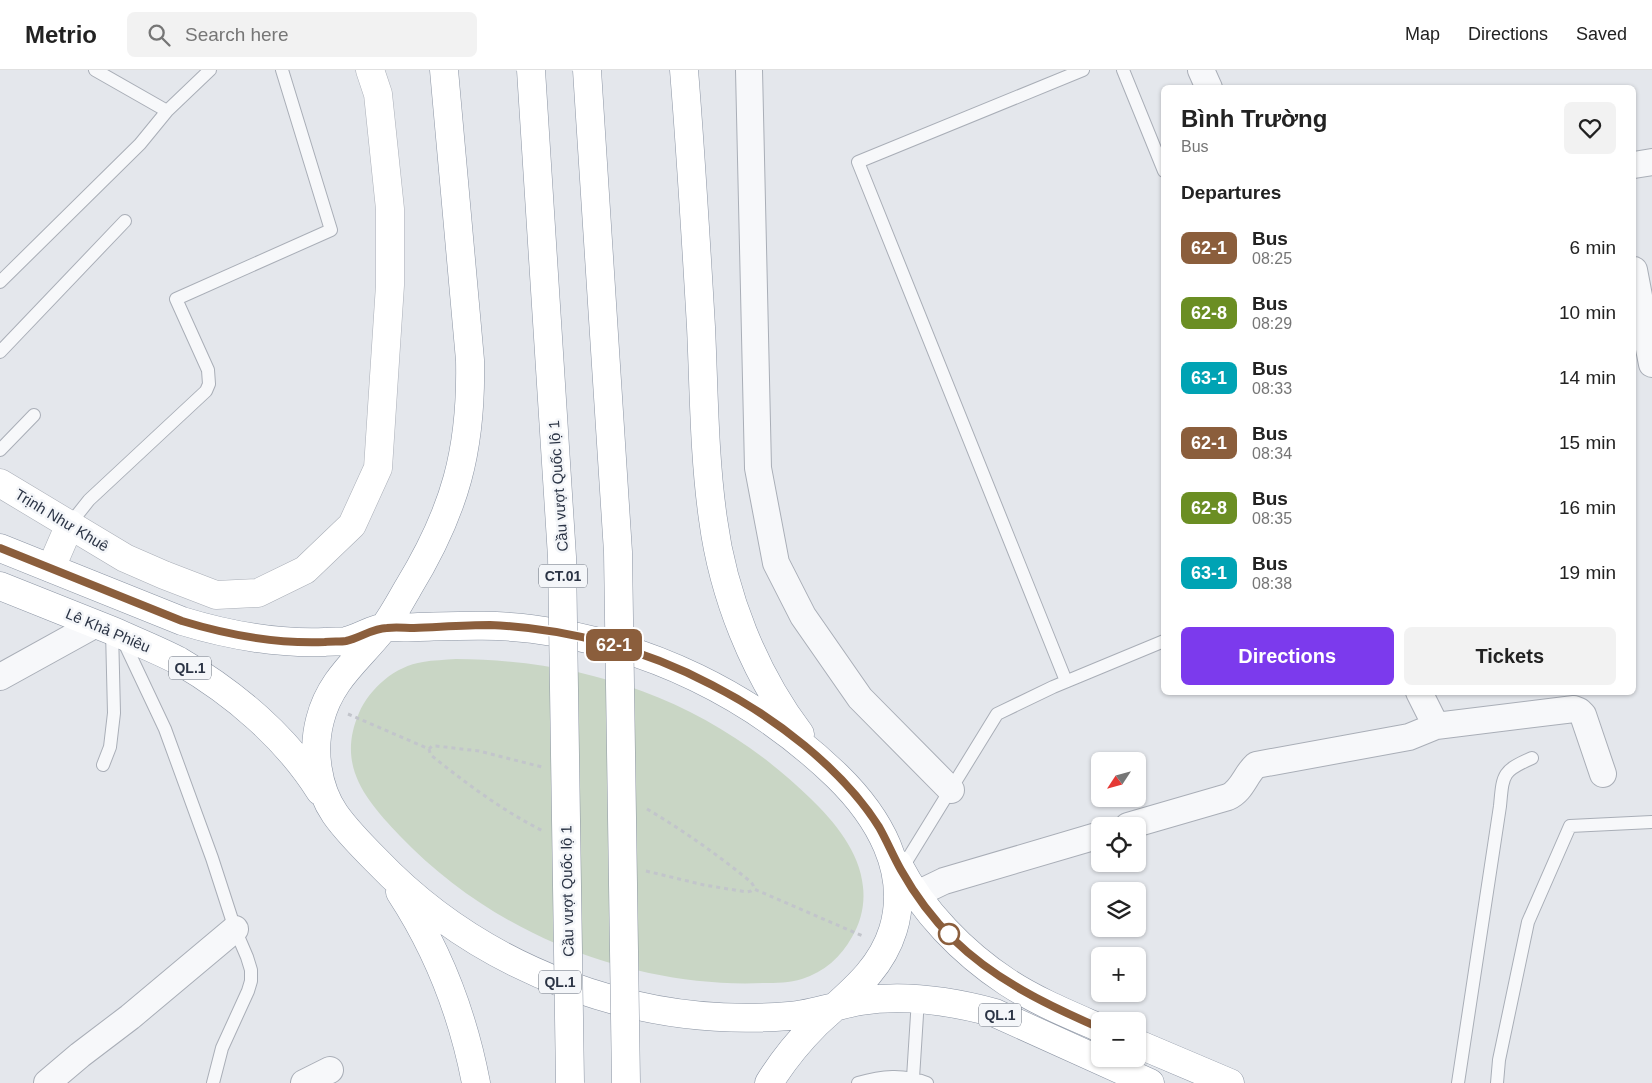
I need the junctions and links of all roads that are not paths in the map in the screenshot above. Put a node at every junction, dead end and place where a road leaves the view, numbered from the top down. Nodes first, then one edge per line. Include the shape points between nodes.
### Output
1 (95, 70) edge
2 (210, 70) edge
3 (282, 70) edge
4 (370, 70) edge
5 (444, 70) edge
6 (531, 70) edge
7 (587, 70) edge
8 (684, 70) edge
9 (749, 70) edge
10 (1084, 70) edge
11 (1123, 70) edge
12 (1201, 70) edge
13 (1208, 85) edge
14 (166, 111) junction
15 (1652, 162) edge
16 (1161, 164) edge
17 (1636, 165) edge
18 (125, 221) dead end
19 (0, 282) edge
20 (1636, 283) edge
21 (0, 352) edge
22 (1652, 364) edge
23 (34, 415) dead end
24 (0, 450) edge
25 (0, 483) edge
26 (70, 524) junction
27 (0, 548) edge
28 (125, 558) junction
29 (51, 568) junction
30 (0, 586) edge
31 (110, 591) junction
32 (384, 628) junction
33 (110, 630) junction
34 (1161, 642) edge
35 (0, 677) edge
36 (1066, 681) junction
37 (1420, 695) edge
38 (1436, 726) junction
39 (1532, 758) dead end
40 (820, 759) junction
41 (103, 765) dead end
42 (1603, 774) dead end
43 (951, 790) junction
44 (335, 813) junction
45 (1146, 821) edge
46 (1652, 822) edge
47 (1091, 837) edge
48 (888, 845) junction
49 (385, 870) junction
50 (901, 870) junction
51 (917, 894) junction
52 (235, 929) junction
53 (918, 998) junction
54 (838, 1005) junction
55 (1091, 1024) edge
56 (1146, 1047) edge
57 (330, 1070) dead end
58 (914, 1078) junction
59 (47, 1083) edge
60 (213, 1083) edge
61 (304, 1083) edge
62 (476, 1083) edge
63 (570, 1083) edge
64 (626, 1083) edge
65 (769, 1083) edge
66 (858, 1083) edge
67 (927, 1083) edge
68 (1150, 1083) edge
69 (1230, 1083) edge
70 (1458, 1083) edge
71 (1497, 1083) edge

1 - 14 lane
2 - 14 lane
3 - 26 lane via 331,230 176,299 208,370 206,392 89,500
4 - 28 main road, Trịnh Như Khuê via 378,94 390,209 390,285 378,468 352,525 305,570 258,593 216,595
5 - 32 main road via 470,360 469,423 447,513 421,567
6 - 63 main road, Cầu vượt Quốc lộ 1 / CT.01, bridge via 562,557
7 - 64 main road, bridge via 618,552
8 - 40 main road via 709,482 720,559 730,596 759,666 782,706
9 - 43 street via 758,468 776,563 803,616 860,698
10 - 36 lane via 858,162
11 - 16 lane
12 - 13 street
14 - 19 lane via 140,144
15 - 17 street
18 - 21 lane
20 - 22 street
23 - 24 lane
25 - 26 main road, Trịnh Như Khuê
26 - 28 main road, Trịnh Như Khuê
26 - 29 main road
27 - 29 main road, QL.1
28 - 31 main road
29 - 31 main road, QL.1
30 - 33 main road, Lê Khả Phiêu / QL.1
31 - 32 main road, QL.1 via 204,628 274,641 346,641
32 - 40 main road, QL.1 via 455,625 530,628 604,642 676,667 722,690 751,707
32 - 44 main road, QL.1 via 334,685 319,721 319,776
33 - 35 street
33 - 41 lane via 114,721
33 - 44 main road, Lê Khả Phiêu / QL.1 via 170,657 204,677 254,715 298,761
33 - 52 lane via 165,729
34 - 36 lane
36 - 43 lane via 997,714
37 - 38 street
38 - 42 street via 1579,710
38 - 45 street via 1409,737 1256,765 1228,798
39 - 70 lane via 1507,772 1502,781
40 - 48 main road, QL.1 via 850,789
43 - 50 lane
44 - 49 main road, QL.1
46 - 71 lane via 1570,826 1528,922
47 - 51 street via 944,881
48 - 50 main road, QL.1
48 - 54 main road, QL.1 via 898,886 894,927 877,964
49 - 54 main road, QL.1 via 436,913 475,940 508,959 582,991 623,1003 707,1016 792,1016
49 - 62 main road via 417,920 443,973 471,1054
50 - 51 main road, QL.1
51 - 55 main road, QL.1 via 953,938 988,969 1056,1009
52 - 59 street
52 - 60 lane via 247,957 251,981 222,1048
53 - 54 main road, QL.1 via 865,1000
53 - 58 lane
53 - 68 main road, QL.1 via 995,1013
54 - 65 main road via 795,1046
56 - 69 main road
57 - 61 street
58 - 66 lane via 878,1077
58 - 67 lane

